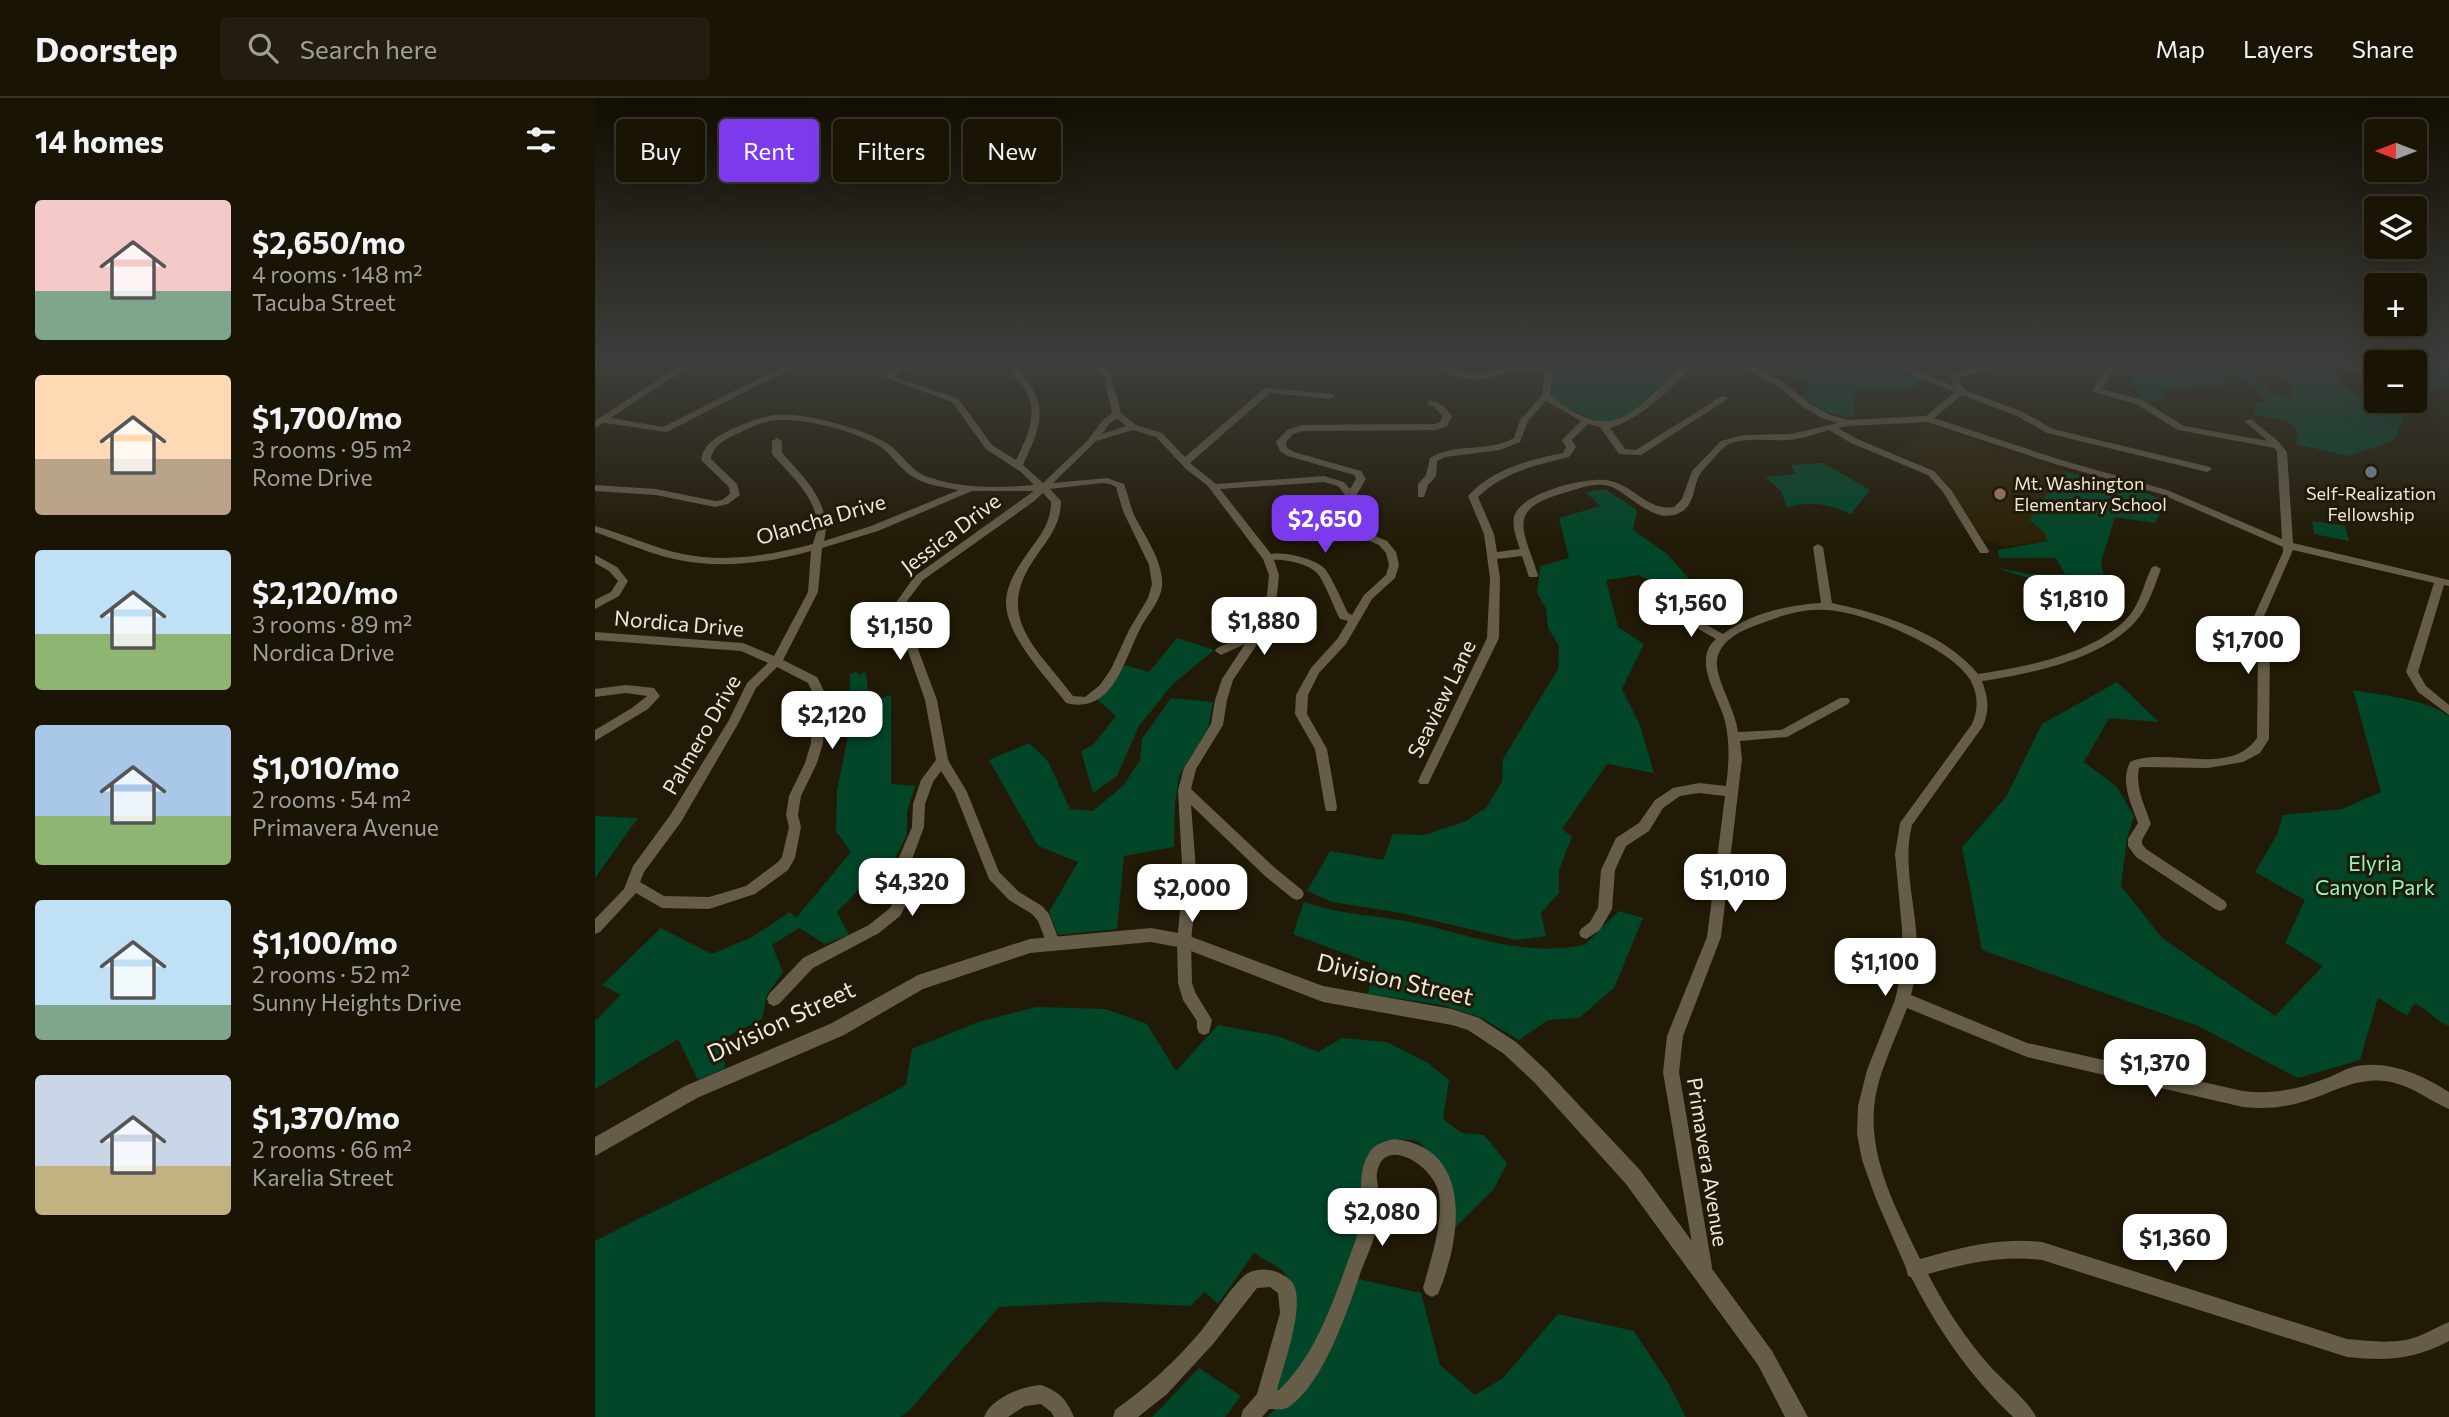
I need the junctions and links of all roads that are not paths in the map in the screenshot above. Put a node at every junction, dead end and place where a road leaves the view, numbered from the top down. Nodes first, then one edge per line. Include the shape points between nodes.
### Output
1 (2248, 421) dead end
2 (600, 422) edge
3 (681, 422) edge
4 (765, 422) edge
5 (807, 422) edge
6 (970, 422) edge
7 (1036, 422) edge
8 (1107, 422) edge
9 (1126, 422) edge
10 (1232, 422) edge
11 (1445, 422) edge
12 (1523, 422) edge
13 (1585, 422) edge
14 (1591, 422) edge
15 (1618, 422) edge
16 (1688, 422) edge
17 (1844, 422) edge
18 (1877, 422) edge
19 (1936, 422) edge
20 (2031, 422) edge
21 (2171, 422) edge
22 (1848, 423) junction
23 (1604, 426) junction
24 (1133, 427) junction
25 (1829, 428) junction
26 (1094, 439) junction
27 (777, 441) dead end
28 (2278, 446) junction
29 (1185, 462) junction
30 (1018, 465) junction
31 (2207, 468) dead end
32 (1214, 486) junction
33 (595, 488) edge
34 (972, 488) junction
35 (1042, 488) junction
36 (1351, 495) junction
37 (1421, 495) dead end
38 (595, 529) edge
39 (818, 545) junction
40 (2287, 545) junction
41 (1818, 547) dead end
42 (1984, 551) dead end
43 (1526, 552) junction
44 (1492, 556) junction
45 (595, 558) edge
46 (1268, 558) junction
47 (2156, 569) dead end
48 (1533, 575) dead end
49 (2445, 581) edge
50 (595, 605) edge
51 (1827, 606) junction
52 (1674, 612) dead end
53 (1355, 619) junction
54 (1258, 634) junction
55 (595, 636) edge
56 (1723, 638) junction
57 (1221, 651) dead end
58 (776, 661) junction
59 (1975, 678) junction
60 (595, 693) edge
61 (1844, 701) dead end
62 (2449, 711) edge
63 (595, 736) edge
64 (1735, 737) junction
65 (942, 761) junction
66 (1424, 781) dead end
67 (1184, 790) junction
68 (1732, 792) junction
69 (1331, 807) dead end
70 (634, 885) junction
71 (1297, 894) dead end
72 (2220, 905) dead end
73 (595, 928) edge
74 (1586, 933) dead end
75 (1184, 941) junction
76 (1052, 943) junction
77 (774, 999) dead end
78 (1903, 999) junction
79 (1204, 1028) dead end
80 (2449, 1101) edge
81 (595, 1147) edge
82 (1914, 1270) junction
83 (1704, 1274) junction
84 (1432, 1289) dead end
85 (2449, 1331) edge
86 (1265, 1399) junction
87 (993, 1417) edge
88 (1065, 1417) edge
89 (1122, 1417) edge
90 (1250, 1417) edge
91 (1797, 1417) edge
92 (2027, 1417) edge

1 - 28 street
2 - 3 street via 664,430
4 - 33 street via 741,429 707,452 710,466 734,486 735,495 725,502 710,504 649,491
5 - 34 street via 884,445 916,475
6 - 30 street via 982,440
7 - 30 street
8 - 26 street, Jessica Drive
9 - 24 street
10 - 29 street
11 - 36 street via 1436,426 1309,427 1283,438 1283,449 1291,454 1358,473 1360,483
12 - 37 street via 1513,443 1437,456
13 - 44 street, Seaview Lane via 1567,440 1571,447 1566,455 1492,478 1473,496 1487,526
14 - 23 street
15 - 23 street
16 - 23 street via 1639,453 1622,452
17 - 22 street
18 - 22 street
19 - 40 street via 2164,492
20 - 31 street via 2064,436
21 - 28 street via 2181,428
22 - 25 street
24 - 26 street, Jessica Drive
24 - 29 street via 1159,435
25 - 42 street via 1931,473
25 - 43 street via 1791,437 1724,443 1695,473 1682,507 1670,512 1652,510 1614,485 1601,482 1531,499 1518,514
26 - 35 street, Jessica Drive
27 - 39 street, Palmero Drive via 777,454 804,482 820,513
28 - 40 street
29 - 32 street
30 - 35 street
32 - 36 street via 1331,480
32 - 46 street
34 - 35 street
34 - 39 street, Olancha Drive via 917,513
35 - 35 street via 1056,501 1057,514 1018,575 1012,607 1019,629 1070,700 1080,702 1092,698 1115,672 1155,595 1157,575 1127,513 1119,483
35 - 65 street, Jessica Drive via 926,571 902,601 901,617 931,700
36 - 53 street via 1345,521 1355,531 1383,543 1394,565 1391,576 1368,597
38 - 39 street, Olancha Drive via 674,555 715,561 769,557
39 - 58 street, Palmero Drive via 813,592
40 - 49 street
40 - 72 street via 2288,552 2256,623 2264,648 2260,747 2215,764 2141,762 2130,775 2145,824 2135,846
41 - 51 street
43 - 44 street
43 - 48 street
44 - 66 street, Seaview Lane via 1493,638
45 - 50 street via 623,581 615,594
46 - 53 street via 1279,556 1314,566 1326,577 1344,616
46 - 54 street via 1274,585
47 - 59 street via 2133,619 2114,635 2027,670
49 - 62 street via 2412,672 2420,687
51 - 56 street via 1777,612
51 - 59 street via 1870,615 1935,643
52 - 56 street
53 - 69 street via 1307,684 1300,705 1321,750
54 - 57 street
54 - 67 street via 1228,679 1217,725 1190,768
55 - 58 street, Nordica Drive via 730,645
56 - 64 street, Primavera Avenue via 1713,653 1712,671
58 - 70 street, Palmero Drive via 751,686 676,818 638,870
58 - 70 street, Nordica Drive via 813,680 819,693 815,754 795,796 795,827 783,866 750,890 709,903 661,902
59 - 78 street via 1983,699 1981,717 1902,833 1912,947
60 - 63 street via 639,690 654,696
61 - 64 street via 1783,734
64 - 68 street, Primavera Avenue
65 - 76 street, Jessica Drive via 961,792 994,875 1044,918
65 - 77 street via 927,780 919,804 918,827 904,862 905,894 895,912 874,929 808,963
67 - 71 street
67 - 75 street via 1190,883
68 - 74 street via 1699,788 1677,792 1659,804 1644,827 1621,842 1608,870 1605,909
68 - 83 street, Primavera Avenue via 1714,937 1675,1036 1671,1072
70 - 73 street, Palmero Drive
75 - 76 street, Division Street via 1151,935
75 - 79 street via 1188,995 1205,1020
75 - 83 street, Division Street via 1323,994 1452,1017 1491,1035 1540,1076 1633,1177
76 - 81 street, Division Street via 1008,951 901,990 838,1029 691,1092
78 - 80 street via 2027,1050 2243,1099 2285,1101 2357,1074 2379,1073 2424,1086
78 - 82 street via 1868,1092 1864,1124 1870,1162
82 - 85 street via 1977,1251 2020,1247 2347,1348 2387,1352 2421,1347
82 - 92 street via 1972,1360
83 - 91 street, Division Street via 1765,1358
84 - 86 street via 1445,1236 1444,1183 1433,1163 1417,1150 1391,1147 1377,1154 1369,1171 1366,1235 1322,1350 1295,1390 1283,1400
86 - 89 street via 1289,1312 1286,1289 1273,1277 1263,1276 1251,1281 1192,1358
86 - 90 street
87 - 88 street via 1017,1399 1041,1394 1052,1398

